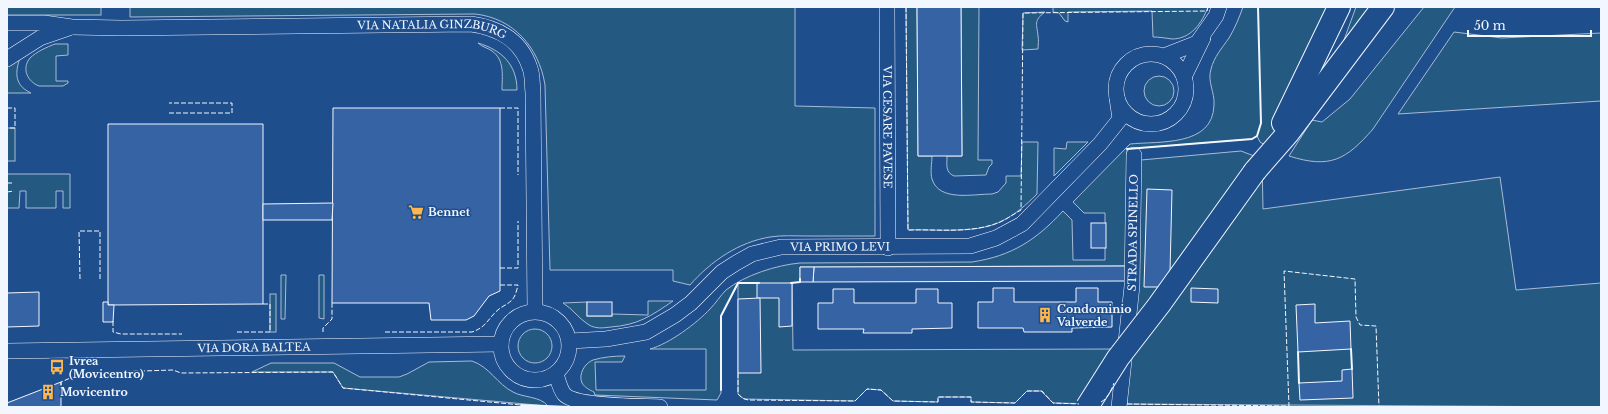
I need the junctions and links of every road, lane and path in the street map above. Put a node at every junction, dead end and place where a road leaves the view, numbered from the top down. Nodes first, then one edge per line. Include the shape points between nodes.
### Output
1 (887, 7) edge
2 (1219, 7) edge
3 (1339, 7) edge
4 (1384, 7) edge
5 (1401, 7) edge
6 (7, 23) edge
7 (72, 27) junction
8 (1206, 31) junction
9 (1164, 56) junction
10 (7, 59) edge
11 (1184, 77) junction
12 (1117, 98) junction
13 (1309, 105) junction
14 (1138, 122) junction
15 (1285, 130) junction
16 (1100, 144) junction
17 (1134, 155) dead end
18 (888, 248) junction
19 (535, 311) junction
20 (570, 341) junction
21 (501, 344) junction
22 (7, 351) edge
23 (556, 374) junction
24 (660, 407) edge
25 (1087, 407) edge
26 (1119, 407) edge

1 - 18 street, VIA CESARE PAVESE
2 - 8 street
3 - 15 main road
4 - 13 main road
5 - 13 main road
6 - 7 street, VIA NATALIA GINZBURG via 44,23
7 - 10 street, VIA NATALIA GINZBURG via 40,38
7 - 19 street, VIA NATALIA GINZBURG via 471,24 500,31 524,53 531,69
8 - 9 street via 1197,43
8 - 11 street
9 - 11 street via 1176,64
9 - 12 street via 1147,54 1129,62 1118,77
11 - 14 street via 1185,100 1174,115 1156,124
12 - 14 street via 1124,111
12 - 16 street, VIA PRIMO LEVI via 1120,119
13 - 15 main road
14 - 16 street, VIA PRIMO LEVI
15 - 25 main road, bridge via 1159,306 1118,358
16 - 18 street, VIA PRIMO LEVI via 1022,224 996,238 970,246
17 - 26 street, STRADA SPINELLO via 1132,286
18 - 20 street, VIA PRIMO LEVI via 781,247 752,254 722,272 675,315 646,332 606,339
19 - 20 street via 545,312 556,318 566,329
19 - 21 street via 523,314 510,322
20 - 23 street via 569,356
21 - 22 street, VIA DORA BALTEA
21 - 23 street via 507,365 521,377 538,380
23 - 24 street via 564,394 571,398 590,404

